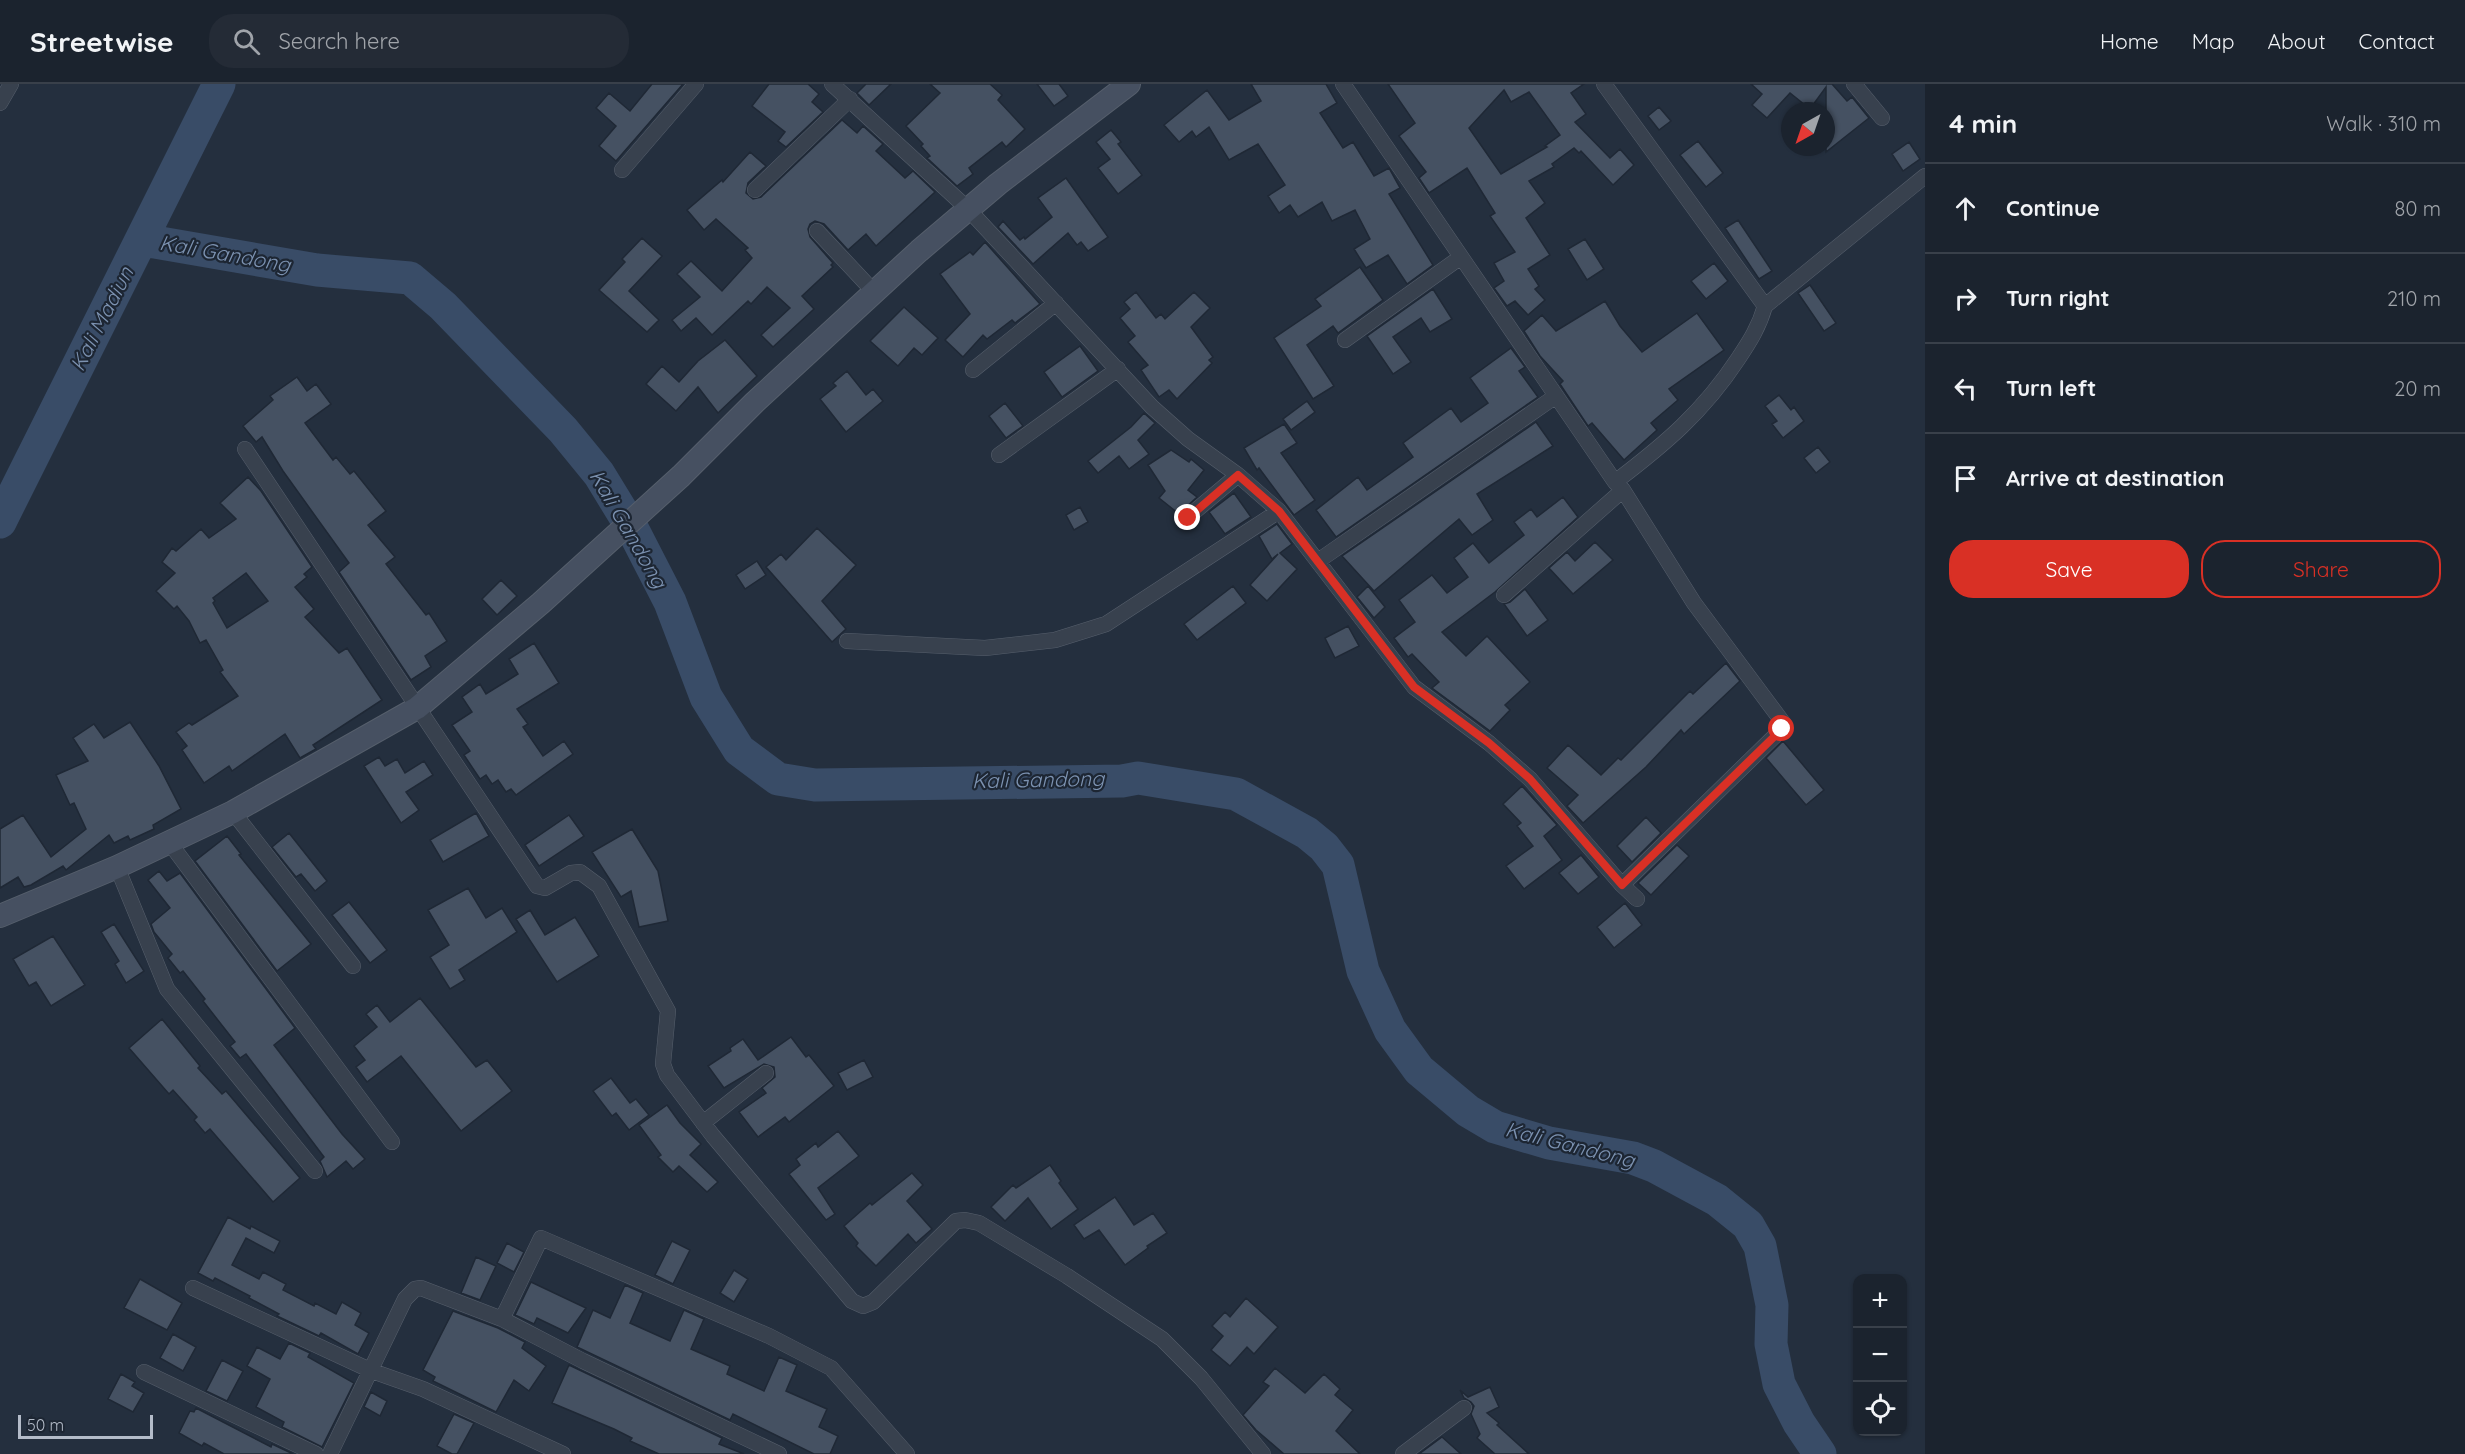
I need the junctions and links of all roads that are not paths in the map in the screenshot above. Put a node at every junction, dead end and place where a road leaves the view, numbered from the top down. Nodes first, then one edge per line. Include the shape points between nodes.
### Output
1 (11, 84) edge
2 (696, 84) edge
3 (831, 84) edge
4 (1129, 84) edge
5 (1343, 84) edge
6 (1604, 84) edge
7 (1854, 84) edge
8 (850, 99) junction
9 (0, 103) edge
10 (1882, 118) dead end
11 (622, 170) dead end
12 (1925, 176) edge
13 (755, 190) dead end
14 (968, 209) junction
15 (817, 231) dead end
16 (1461, 257) junction
17 (874, 293) junction
18 (1056, 303) junction
19 (1765, 306) junction
20 (1345, 340) dead end
21 (1118, 369) junction
22 (974, 370) dead end
23 (1556, 396) junction
24 (245, 449) dead end
25 (999, 454) dead end
26 (1238, 475) junction
27 (1619, 486) junction
28 (1279, 511) junction
29 (1188, 518) dead end
30 (1318, 561) junction
31 (1504, 595) dead end
32 (848, 641) dead end
33 (417, 708) junction
34 (233, 812) junction
35 (169, 842) junction
36 (117, 867) junction
37 (1622, 885) junction
38 (1637, 899) dead end
39 (0, 916) edge
40 (353, 966) dead end
41 (766, 1073) dead end
42 (703, 1123) junction
43 (392, 1142) dead end
44 (315, 1172) dead end
45 (193, 1288) dead end
46 (502, 1319) junction
47 (372, 1371) junction
48 (144, 1372) dead end
49 (1464, 1408) dead end
50 (316, 1454) edge
51 (330, 1454) edge
52 (563, 1454) edge
53 (779, 1454) edge
54 (907, 1454) edge
55 (1263, 1454) edge
56 (1403, 1454) edge

1 - 9 street
2 - 11 street
3 - 8 street
4 - 14 main road
5 - 16 street
6 - 19 street
7 - 10 street
8 - 13 street
8 - 14 street
12 - 19 street
14 - 17 main road
14 - 18 street
15 - 17 street
16 - 20 street
16 - 23 street
17 - 33 main road via 542,603
18 - 21 street
18 - 22 street
19 - 27 street via 1759,327 1707,401
21 - 25 street
21 - 26 street via 1188,439
23 - 27 street
23 - 30 street
24 - 33 street
26 - 28 street
26 - 29 street
27 - 31 street
27 - 37 street via 1694,603 1784,724
28 - 30 street
28 - 32 street via 1106,624 1054,640 985,648
30 - 37 street via 1414,687 1530,779
33 - 34 main road
33 - 42 street via 537,886 545,888 580,872 599,886 668,1011 663,1064 667,1075
34 - 35 main road
34 - 40 street
35 - 36 main road
35 - 43 street
36 - 39 main road
36 - 44 street via 166,989
37 - 38 street
41 - 42 street
42 - 55 street via 852,1301 863,1306 873,1302 956,1221 979,1223 1162,1339 1202,1378
45 - 47 street
46 - 47 street via 415,1289 405,1299
46 - 53 street
46 - 54 street via 541,1238 770,1336 831,1368
47 - 51 street
47 - 52 street via 423,1389
48 - 50 street
49 - 56 street

